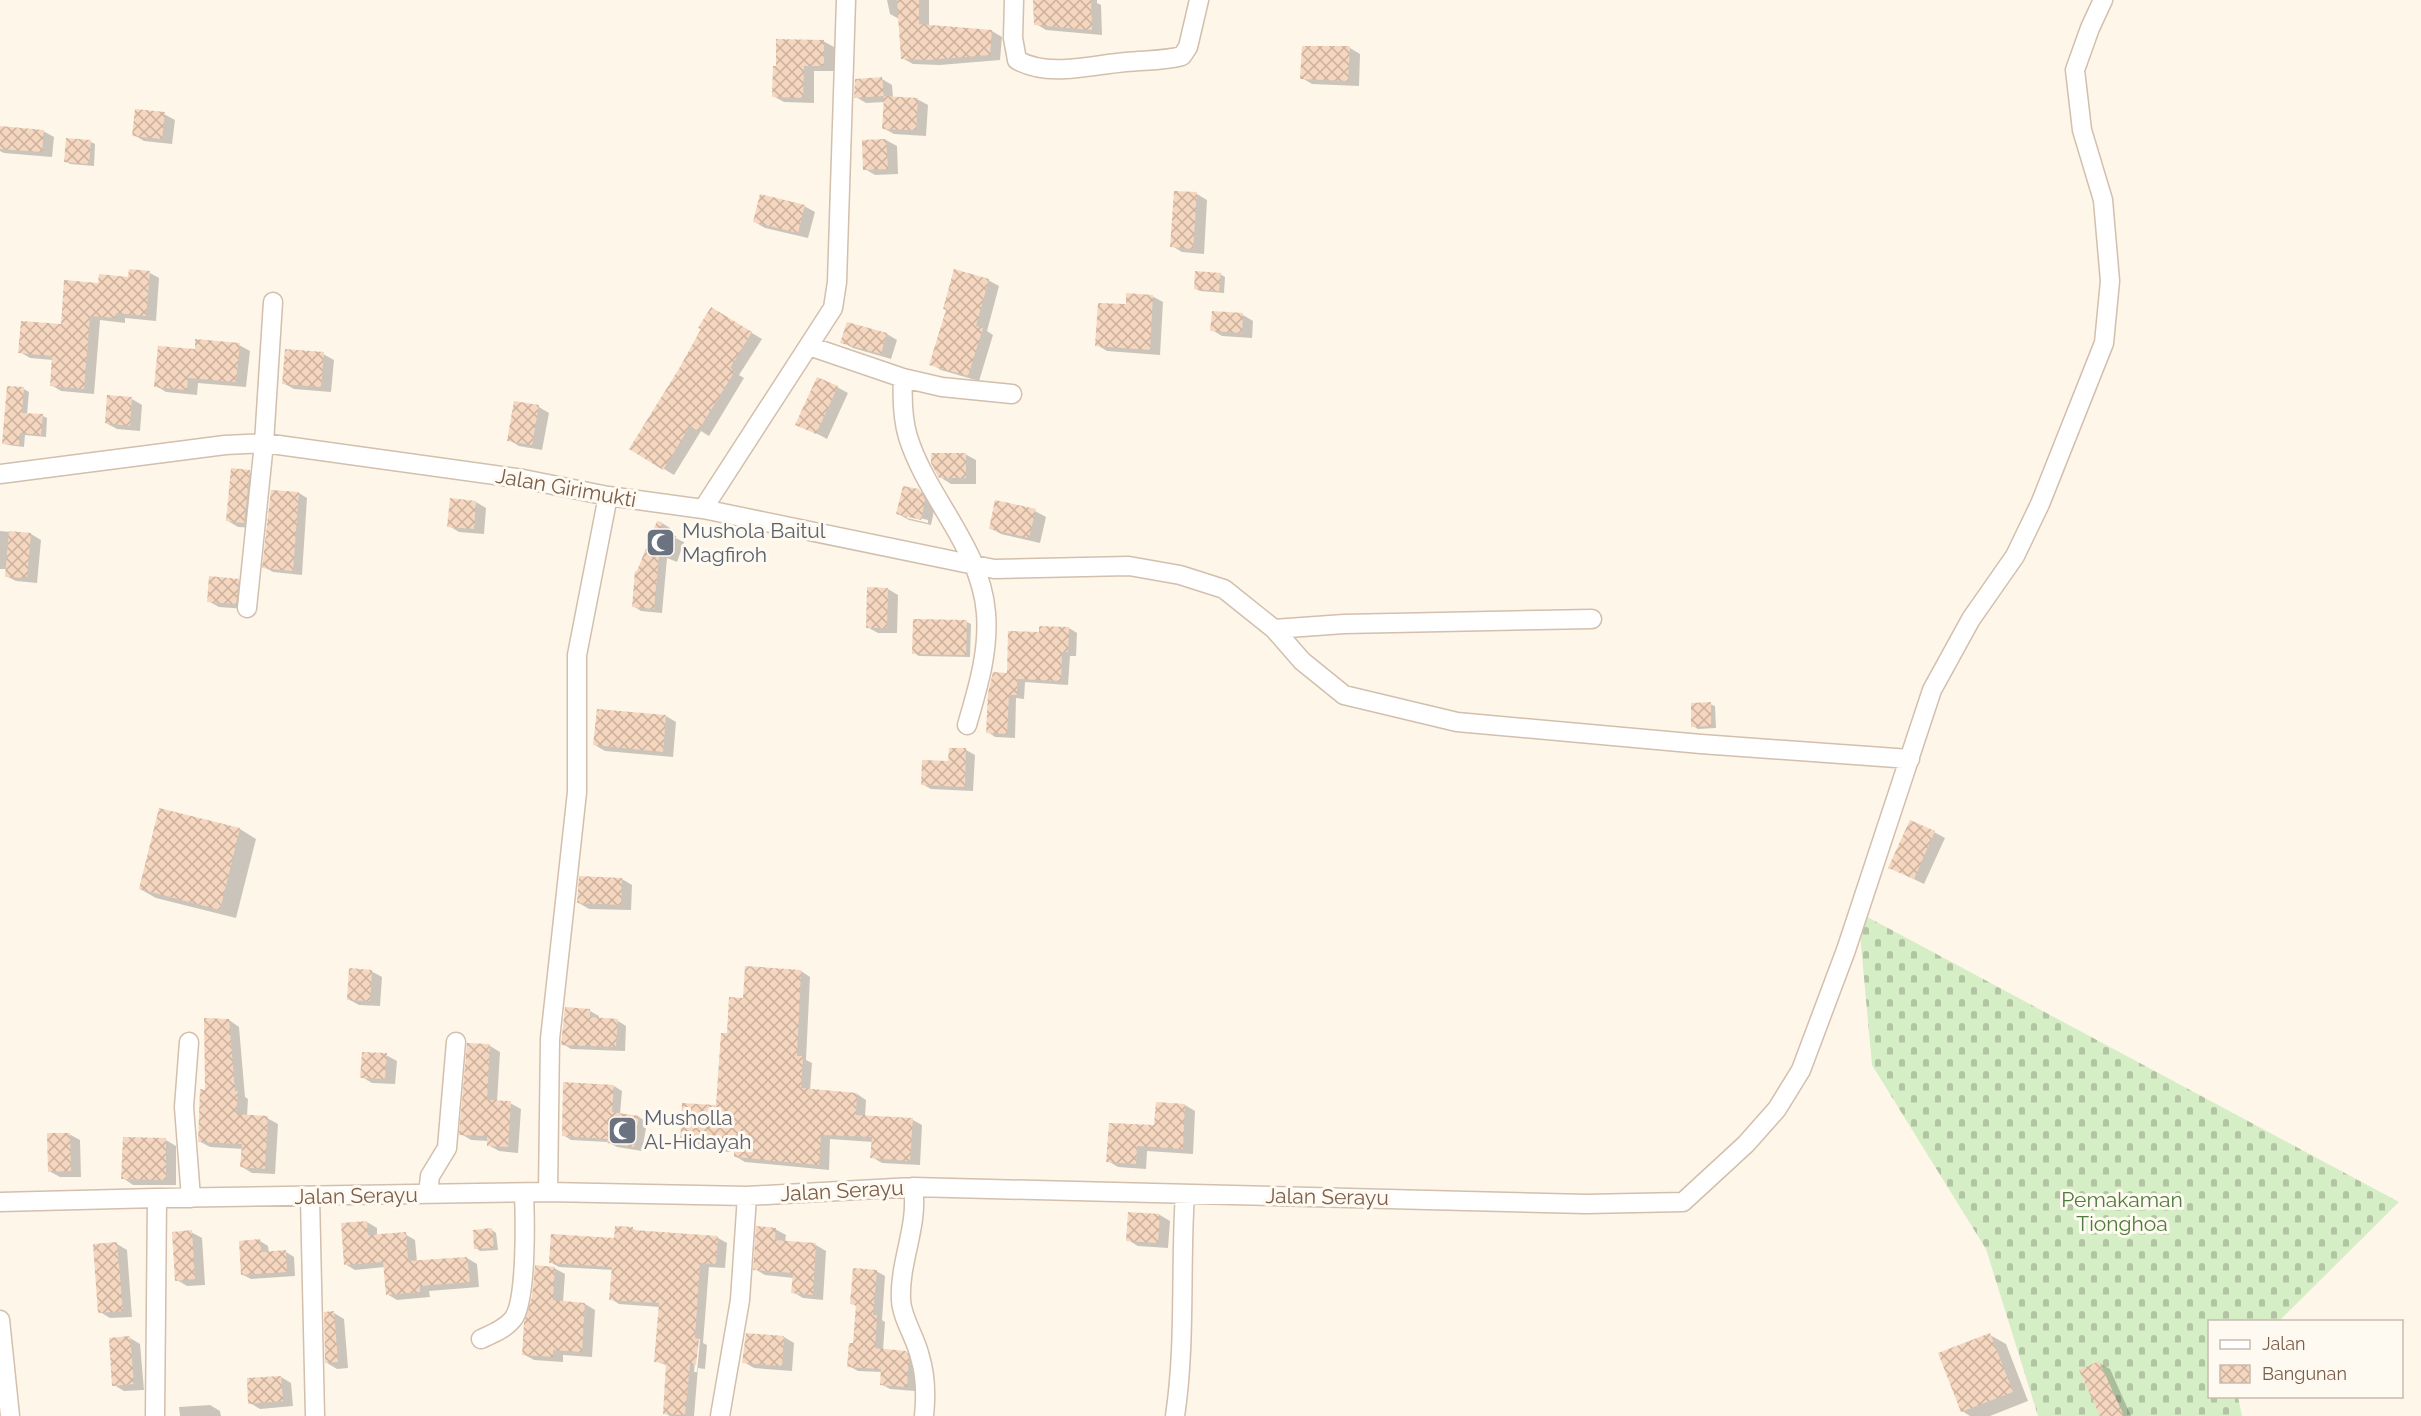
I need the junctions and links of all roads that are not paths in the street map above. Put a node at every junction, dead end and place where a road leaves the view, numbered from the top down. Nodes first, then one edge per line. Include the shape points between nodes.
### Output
1 (846, 0) edge
2 (1014, 0) edge
3 (1198, 0) edge
4 (2103, 0) edge
5 (273, 302) dead end
6 (808, 346) junction
7 (903, 378) junction
8 (1012, 394) dead end
9 (264, 443) junction
10 (0, 474) edge
11 (608, 496) junction
12 (703, 509) junction
13 (975, 566) junction
14 (247, 608) dead end
15 (1592, 619) dead end
16 (1274, 628) junction
17 (967, 725) dead end
18 (1911, 759) junction
19 (189, 1041) dead end
20 (456, 1042) dead end
21 (913, 1187) junction
22 (548, 1192) junction
23 (524, 1193) junction
24 (428, 1194) junction
25 (1185, 1194) junction
26 (747, 1196) junction
27 (310, 1197) junction
28 (157, 1198) junction
29 (191, 1198) junction
30 (0, 1202) edge
31 (0, 1320) edge
32 (481, 1340) dead end
33 (10, 1416) edge
34 (155, 1416) edge
35 (315, 1416) edge
36 (720, 1416) edge
37 (924, 1416) edge
38 (1175, 1416) edge

1 - 6 street via 837,282 833,308
2 - 3 street via 1017,60 1044,69 1182,56 1188,47
4 - 18 street via 2075,70 2082,130 2103,200 2110,281 2104,343 2040,504 2015,556 1971,619 1932,690
5 - 9 street
6 - 7 street
6 - 12 street
7 - 8 street via 942,387
7 - 13 street via 902,407 908,437
9 - 10 street, Jalan Girimukti
9 - 11 street, Jalan Girimukti via 523,479
9 - 14 street
11 - 12 street, Jalan Girimukti
11 - 22 street via 577,655 577,792 550,1039
12 - 13 street, Jalan Girimukti
13 - 16 street, Jalan Girimukti via 1129,566 1180,575 1224,589
13 - 17 street via 986,610 987,639 983,672
15 - 16 street
16 - 18 street, Jalan Girimukti via 1302,661 1344,695 1457,722
18 - 25 street, Jalan Serayu via 1801,1070 1777,1109 1746,1144 1683,1202 1586,1204
19 - 29 street via 184,1107
20 - 24 street via 447,1148 430,1176
21 - 25 street, Jalan Serayu
21 - 26 street, Jalan Serayu
21 - 37 street via 916,1204 904,1262 901,1304 925,1379
22 - 23 street, Jalan Serayu
22 - 26 street, Jalan Serayu
23 - 24 street, Jalan Serayu
23 - 32 street via 526,1231 516,1314 500,1330
24 - 27 street, Jalan Serayu
25 - 38 street
26 - 36 street via 740,1300
27 - 29 street, Jalan Serayu
27 - 35 street
28 - 29 street, Jalan Serayu
28 - 30 street, Jalan Serayu
28 - 34 street
31 - 33 street

